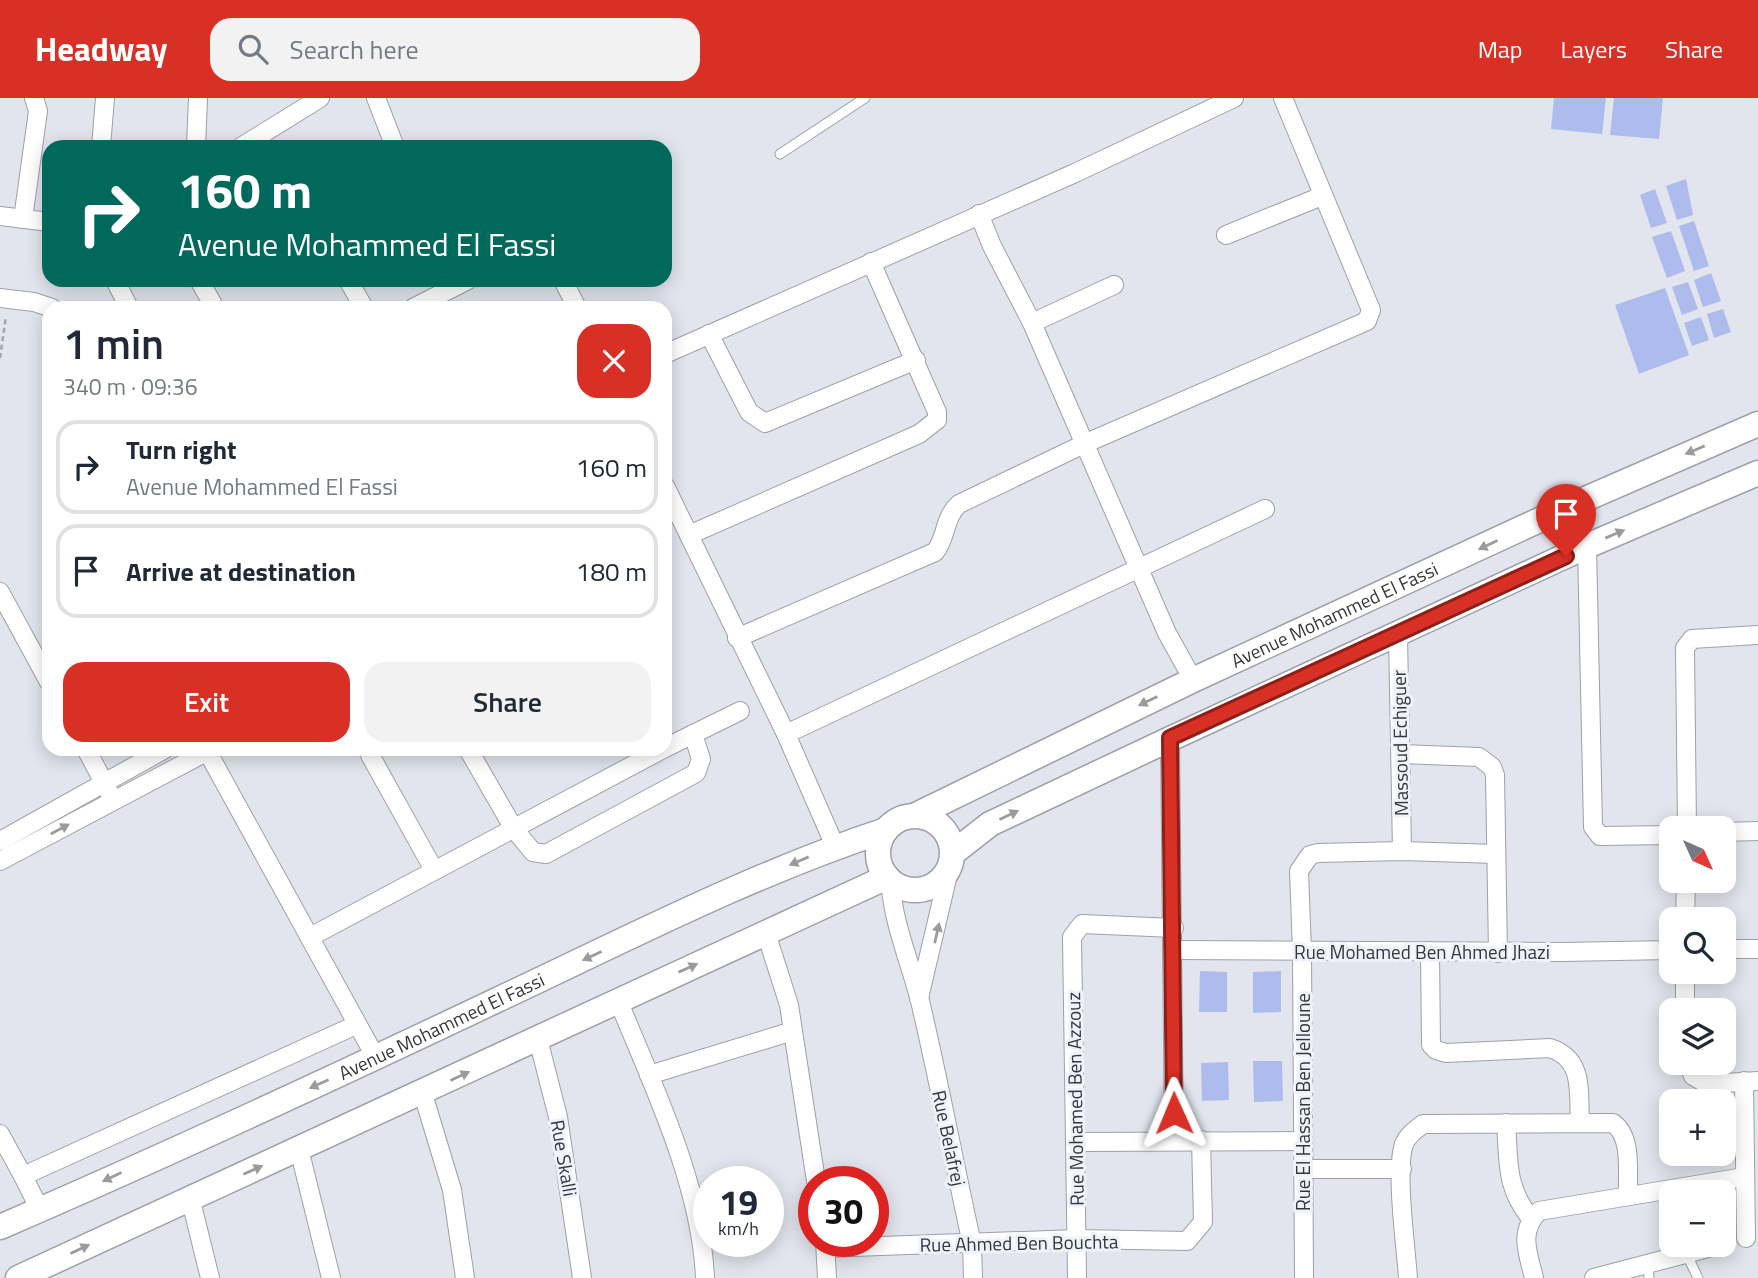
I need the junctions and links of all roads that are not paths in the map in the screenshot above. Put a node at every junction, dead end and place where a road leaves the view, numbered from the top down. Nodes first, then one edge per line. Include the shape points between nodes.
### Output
1 (33, 98) edge
2 (105, 98) edge
3 (198, 98) edge
4 (320, 98) edge
5 (376, 98) edge
6 (865, 98) edge
7 (1234, 98) edge
8 (1283, 98) edge
9 (102, 140) edge
10 (196, 140) edge
11 (268, 140) edge
12 (392, 140) edge
13 (780, 154) dead end
14 (1322, 196) junction
15 (979, 214) junction
16 (0, 216) edge
17 (23, 219) junction
18 (42, 221) edge
19 (1226, 235) dead end
20 (871, 262) junction
21 (1114, 285) dead end
22 (449, 287) edge
23 (4, 298) edge
24 (425, 301) edge
25 (42, 306) edge
26 (1032, 323) junction
27 (709, 334) junction
28 (672, 351) edge
29 (916, 360) junction
30 (1758, 424) edge
31 (1084, 444) junction
32 (1758, 473) edge
33 (672, 500) edge
34 (1265, 509) dead end
35 (689, 535) junction
36 (1587, 546) junction
37 (1138, 567) junction
38 (0, 592) edge
39 (1398, 635) junction
40 (1758, 635) edge
41 (737, 638) junction
42 (42, 669) edge
43 (1193, 680) junction
44 (740, 711) dead end
45 (693, 734) junction
46 (786, 734) junction
47 (1170, 738) junction
48 (672, 744) edge
49 (1401, 754) junction
50 (90, 756) edge
51 (153, 756) edge
52 (196, 756) edge
53 (210, 756) edge
54 (371, 756) edge
55 (472, 756) edge
56 (650, 756) edge
57 (105, 784) junction
58 (114, 801) junction
59 (916, 815) junction
60 (1687, 816) edge
61 (514, 829) junction
62 (886, 830) junction
63 (1758, 831) edge
64 (1736, 832) edge
65 (1659, 836) edge
66 (0, 841) edge
67 (835, 846) junction
68 (1402, 850) junction
69 (1496, 854) junction
70 (951, 860) junction
71 (0, 861) edge
72 (434, 870) junction
73 (888, 879) junction
74 (1174, 928) junction
75 (766, 933) junction
76 (310, 937) junction
77 (1736, 949) edge
78 (1758, 949) edge
79 (1173, 950) junction
80 (1659, 950) edge
81 (1302, 951) junction
82 (1430, 951) junction
83 (1498, 953) junction
84 (919, 998) junction
85 (618, 1000) junction
86 (356, 1025) junction
87 (793, 1031) junction
88 (538, 1039) junction
89 (376, 1058) junction
90 (649, 1075) junction
91 (1694, 1075) edge
92 (1751, 1081) edge
93 (423, 1094) junction
94 (1506, 1123) junction
95 (1580, 1123) junction
96 (0, 1134) edge
97 (1174, 1140) junction
98 (1201, 1140) junction
99 (1303, 1141) junction
100 (1076, 1142) junction
101 (299, 1149) junction
102 (814, 1166) edge
103 (1303, 1169) junction
104 (1402, 1169) junction
105 (23, 1176) junction
106 (1744, 1177) junction
107 (1628, 1195) junction
108 (190, 1197) junction
109 (40, 1210) junction
110 (1531, 1219) junction
111 (0, 1227) edge
112 (1752, 1236) edge
113 (1077, 1239) junction
114 (971, 1244) junction
115 (889, 1245) edge
116 (826, 1257) edge
117 (1682, 1257) edge
118 (1688, 1257) edge
119 (1648, 1271) edge
120 (18, 1278) edge
121 (210, 1278) edge
122 (331, 1278) edge
123 (465, 1278) edge
124 (582, 1278) edge
125 (705, 1278) edge
126 (827, 1278) edge
127 (973, 1278) edge
128 (1077, 1278) edge
129 (1304, 1278) edge
130 (1408, 1278) edge
131 (1534, 1278) edge
132 (1594, 1278) edge
133 (1698, 1278) edge

1 - 17 street via 38,111
2 - 9 street
3 - 10 street
4 - 11 street
5 - 12 street
6 - 13 lane
7 - 15 street
8 - 14 street
14 - 19 street
14 - 31 street via 1371,310 1367,321
15 - 20 street
15 - 26 street
16 - 17 street
17 - 18 street
20 - 27 street
20 - 29 street
21 - 26 street
22 - 24 street
23 - 25 street
26 - 31 street
27 - 28 street
27 - 29 street via 749,412 765,423
29 - 35 street via 937,412 930,428
30 -> 43 main road, Avenue Mohammed El Fassi
31 - 37 street
31 - 41 street via 959,504 951,511 935,552
36 -> 32 main road
33 - 35 street
34 - 37 street
35 - 41 street
36 - 39 main road
36 - 65 street via 1593,827 1600,836 1610,838
37 - 43 street
37 - 46 street
38 - 42 street
39 - 47 main road
39 - 49 street, Massoud Echiguer
40 - 60 street via 1692,639 1685,648
41 - 46 street
43 -> 59 main road, Avenue Mohammed El Fassi
44 - 45 street
45 - 48 street
45 - 61 street via 701,759 696,773 547,854 533,852
46 - 67 street
70 -> 47 main road via 990,824
47 - 74 street
49 - 68 street, Massoud Echiguer
49 - 69 street via 1479,757 1492,767
50 - 57 street
51 - 57 street
52 - 58 street
53 - 76 street
54 - 72 street
55 - 61 street
56 - 61 street
57 - 58 street
57 - 66 street
71 -> 58 street
59 - 62 main road, Avenue Mohammed El Fassi via 894,822
59 - 70 main road via 942,827 950,839
61 - 72 street
62 - 67 main road, Avenue Mohammed El Fassi
62 - 73 main road via 878,854
63 - 64 street
67 -> 89 main road, Avenue Mohammed El Fassi
68 - 69 street
68 - 81 street, Rue El Hassan Ben Jelloune via 1310,855 1299,871
69 - 83 street
70 - 73 main road via 944,877 923,889 900,887
84 -> 70 street, Rue Belafrej
72 - 76 street
73 - 75 main road
73 - 84 street, Rue Belafrej via 902,950
74 - 79 street
74 - 100 street, Rue Mohamed Ben Azzouz via 1082,924 1072,937
85 -> 75 main road
75 - 87 street
76 - 86 street
77 - 78 street
79 - 81 street, Rue Mohamed Ben Ahmed Jhazi
79 - 97 street
80 - 83 street, Rue Mohamed Ben Ahmed Jhazi
81 - 82 street, Rue Mohamed Ben Ahmed Jhazi
81 - 99 street, Rue El Hassan Ben Jelloune
82 - 83 street, Rue Mohamed Ben Ahmed Jhazi
82 - 95 street via 1431,1045 1436,1051 1562,1051 1576,1069
84 - 114 street, Rue Belafrej
85 - 88 main road
85 - 90 street
86 - 89 street
86 - 105 street
87 - 90 street
87 - 102 street
93 -> 88 main road
88 - 124 street, Rue Skalli via 558,1118
89 -> 109 main road, Avenue Mohammed El Fassi
90 - 125 street via 689,1187
91 - 92 street via 1700,1081
92 - 106 street
93 - 101 main road
93 - 123 street via 452,1189
94 - 95 street
94 - 104 street via 1423,1124 1412,1131 1404,1146
94 - 110 street via 1511,1186
95 - 107 street via 1602,1121 1621,1128
96 - 105 street
97 - 98 street
97 - 100 street
98 - 99 street
98 - 113 street, Rue Ahmed Ben Bouchta via 1203,1222 1187,1241
99 - 103 street, Rue El Hassan Ben Jelloune
100 - 113 street, Rue Mohamed Ben Azzouz
108 -> 101 main road
101 - 122 street
103 - 104 street
103 - 129 street, Rue El Hassan Ben Jelloune
104 - 130 street
105 - 109 street
106 - 107 street
106 - 112 street
107 - 110 street via 1555,1206
120 -> 108 main road
108 - 121 street
109 - 111 main road, Avenue Mohammed El Fassi
110 - 131 street via 1525,1240
113 - 114 street, Rue Ahmed Ben Bouchta
113 - 128 street, Rue Mohamed Ben Azzouz
114 - 115 street, Rue Ahmed Ben Bouchta
114 - 127 street, Rue Belafrej
116 - 126 street
117 - 119 street
118 - 133 lane
119 - 132 street

